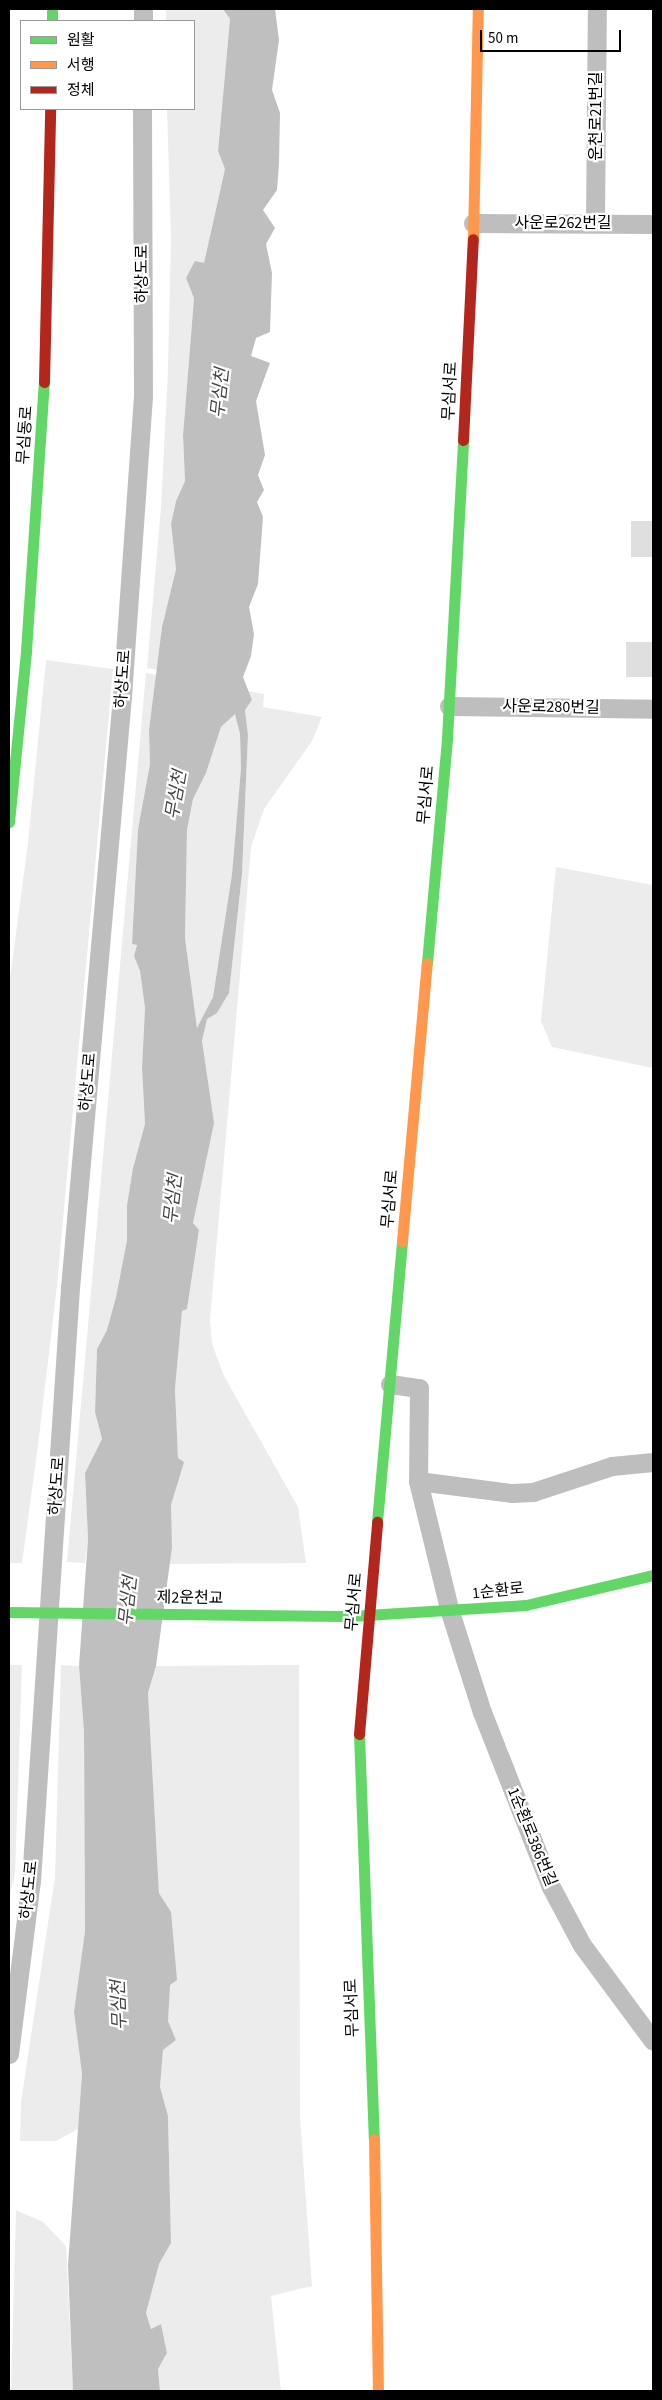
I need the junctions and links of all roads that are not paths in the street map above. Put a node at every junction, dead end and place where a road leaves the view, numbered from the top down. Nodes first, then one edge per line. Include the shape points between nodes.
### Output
1 (478, 9) edge
2 (597, 9) edge
3 (50, 110) edge
4 (142, 110) edge
5 (473, 223) junction
6 (595, 223) junction
7 (653, 224) edge
8 (17, 651) edge
9 (449, 706) junction
10 (653, 709) edge
11 (9, 822) edge
12 (390, 1384) junction
13 (653, 1462) edge
14 (418, 1481) junction
15 (653, 1575) edge
16 (9, 1612) edge
17 (450, 1612) junction
18 (369, 1615) junction
19 (342, 1616) joint
20 (653, 2041) edge
21 (9, 2054) edge
22 (378, 2391) edge

1 - 5 street, 무심서로
2 - 6 street, 운천로21번길
3 - 8 street, 무심동로 via 46,355
4 - 21 street, 하상도로 via 142,416 121,706 70,1288 31,1881
5 - 6 street, 사운로262번길
5 - 9 street, 무심서로
6 - 7 street, 사운로262번길
8 - 11 street, 무심동로
9 - 10 street, 사운로280번길
9 - 12 street, 무심서로
12 - 14 street, 1순환로386번길 via 419,1388
12 - 18 street, 무심서로
13 - 14 street via 612,1466 532,1492 512,1493
14 - 17 street, 1순환로386번길
15 - 17 street, 1순환로 via 526,1605
16 - 19 street, 제2운천교, bridge
17 - 18 street, 1순환로
17 - 20 street, 1순환로386번길 via 479,1703 552,1887 582,1945
18 - 19 street, 1순환로
18 - 22 street, 무심서로 via 359,1726 374,2140

